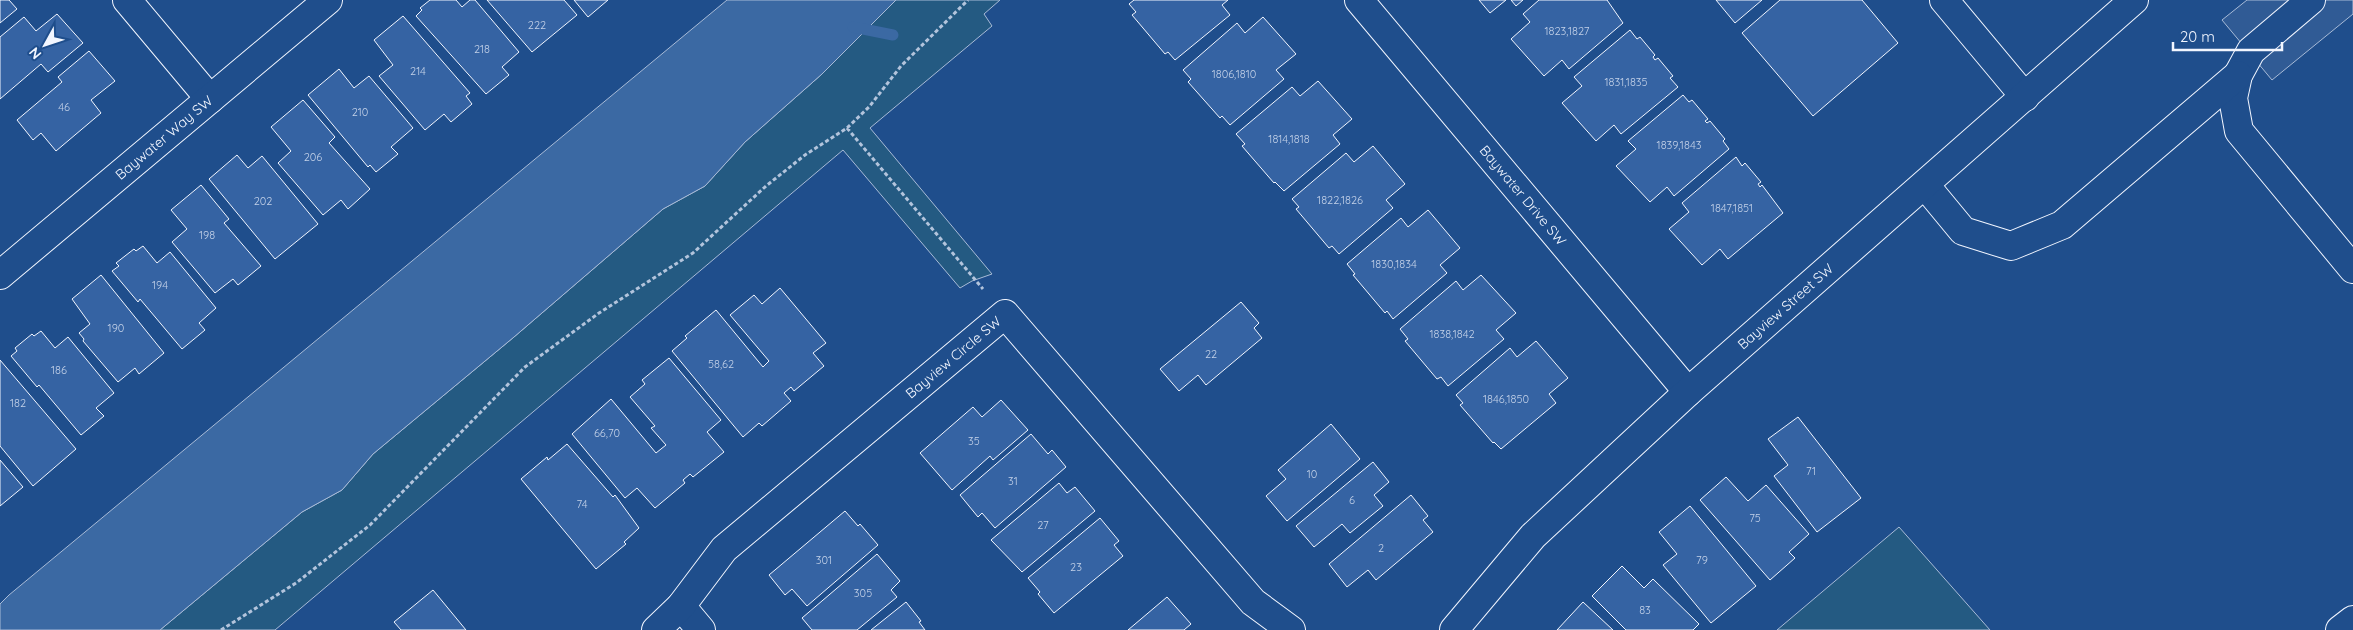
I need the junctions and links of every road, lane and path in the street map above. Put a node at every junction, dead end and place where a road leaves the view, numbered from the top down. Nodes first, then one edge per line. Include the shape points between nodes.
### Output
1 (127, 0) edge
2 (328, 0) edge
3 (968, 0) edge
4 (1359, 0) edge
5 (1944, 0) edge
6 (2134, 0) edge
7 (2311, 0) edge
8 (2238, 75) junction
9 (2025, 97) junction
10 (210, 98) junction
11 (847, 128) junction
12 (1925, 185) junction
13 (2353, 269) edge
14 (0, 275) edge
15 (1004, 314) junction
16 (1688, 392) junction
17 (680, 606) junction
18 (2353, 620) edge
19 (221, 630) edge
20 (656, 630) edge
21 (701, 630) edge
22 (1291, 630) edge
23 (1454, 630) edge
24 (2340, 630) edge

1 - 10 street
2 - 10 street, Baywater Way SW
3 - 11 path via 907,60 869,107
4 - 16 street, Baywater Drive SW
5 - 9 street
6 - 9 street, Bayview Street SW
7 - 8 street via 2251,51
8 - 12 street via 2062,225 2011,246 1963,231
8 - 13 street via 2233,98 2239,131
9 - 12 street, Bayview Street SW
10 - 14 street, Baywater Way SW
11 - 15 path
11 - 19 path via 766,186 693,253 599,313 525,366 370,525 296,583
12 - 16 street, Bayview Street SW
15 - 17 street, Bayview Circle SW via 724,549
15 - 22 street, Bayview Circle SW via 1253,602
16 - 23 street, Bayview Street SW via 1533,536
17 - 20 street, Bayview Circle SW
17 - 21 street
18 - 24 street

